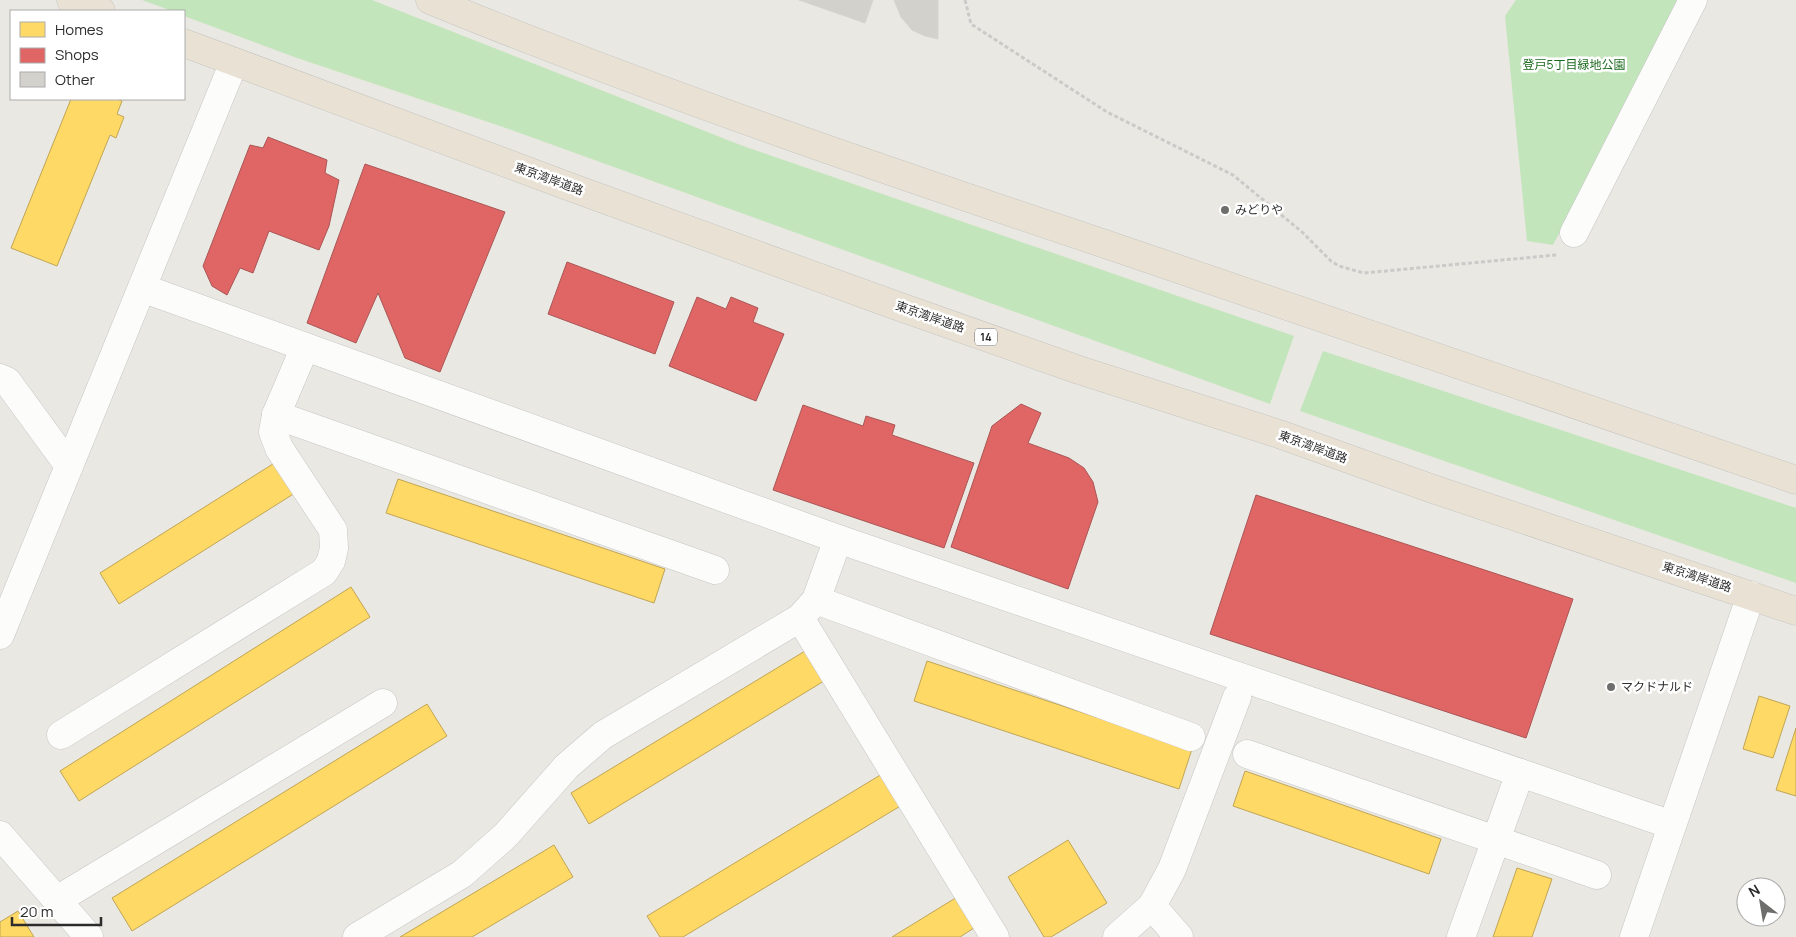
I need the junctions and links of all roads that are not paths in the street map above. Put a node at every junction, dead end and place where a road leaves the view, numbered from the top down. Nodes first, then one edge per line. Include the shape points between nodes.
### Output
1 (71, 0) edge
2 (430, 0) edge
3 (1693, 0) edge
4 (98, 10) edge
5 (185, 43) edge
6 (234, 62) junction
7 (1574, 233) road end
8 (142, 288) junction
9 (305, 347) junction
10 (0, 378) edge
11 (276, 415) junction
12 (69, 466) junction
13 (1796, 480) edge
14 (838, 539) junction
15 (715, 570) dead end
16 (1751, 595) junction
17 (808, 609) junction
18 (1796, 611) edge
19 (0, 634) edge
20 (1237, 697) dead end
21 (383, 703) dead end
22 (61, 735) dead end
23 (1191, 737) dead end
24 (1247, 754) dead end
25 (1520, 773) junction
26 (1672, 825) junction
27 (0, 835) edge
28 (1496, 841) junction
29 (1597, 875) dead end
30 (57, 900) junction
31 (1152, 906) junction
32 (89, 937) edge
33 (357, 937) edge
34 (995, 937) edge
35 (1117, 937) edge
36 (1179, 937) edge
37 (1462, 937) edge
38 (1634, 937) edge

1 - 4 highway
2 - 13 highway via 628,78 926,184 1316,314
3 - 7 street
5 - 6 highway, 東京湾岸道路 / 14
6 - 8 street
6 - 16 highway, 東京湾岸道路 / 14 via 1079,370 1279,434 1446,494
8 - 9 street
8 - 12 street
9 - 11 street
9 - 14 street
10 - 12 street via 7,381
11 - 15 street
11 - 22 street via 273,432 279,448 333,530 331,562 324,572
12 - 19 street
14 - 17 street
14 - 25 street
16 - 18 highway, 東京湾岸道路 / 14
16 - 26 street
17 - 23 street
17 - 33 street via 603,735 567,766 506,835 462,874
17 - 34 street
20 - 31 street via 1172,869
21 - 30 street
24 - 28 street
25 - 26 street
25 - 28 street
26 - 38 street
27 - 30 street
28 - 29 street
28 - 37 street
30 - 32 street
31 - 35 street
31 - 36 street

